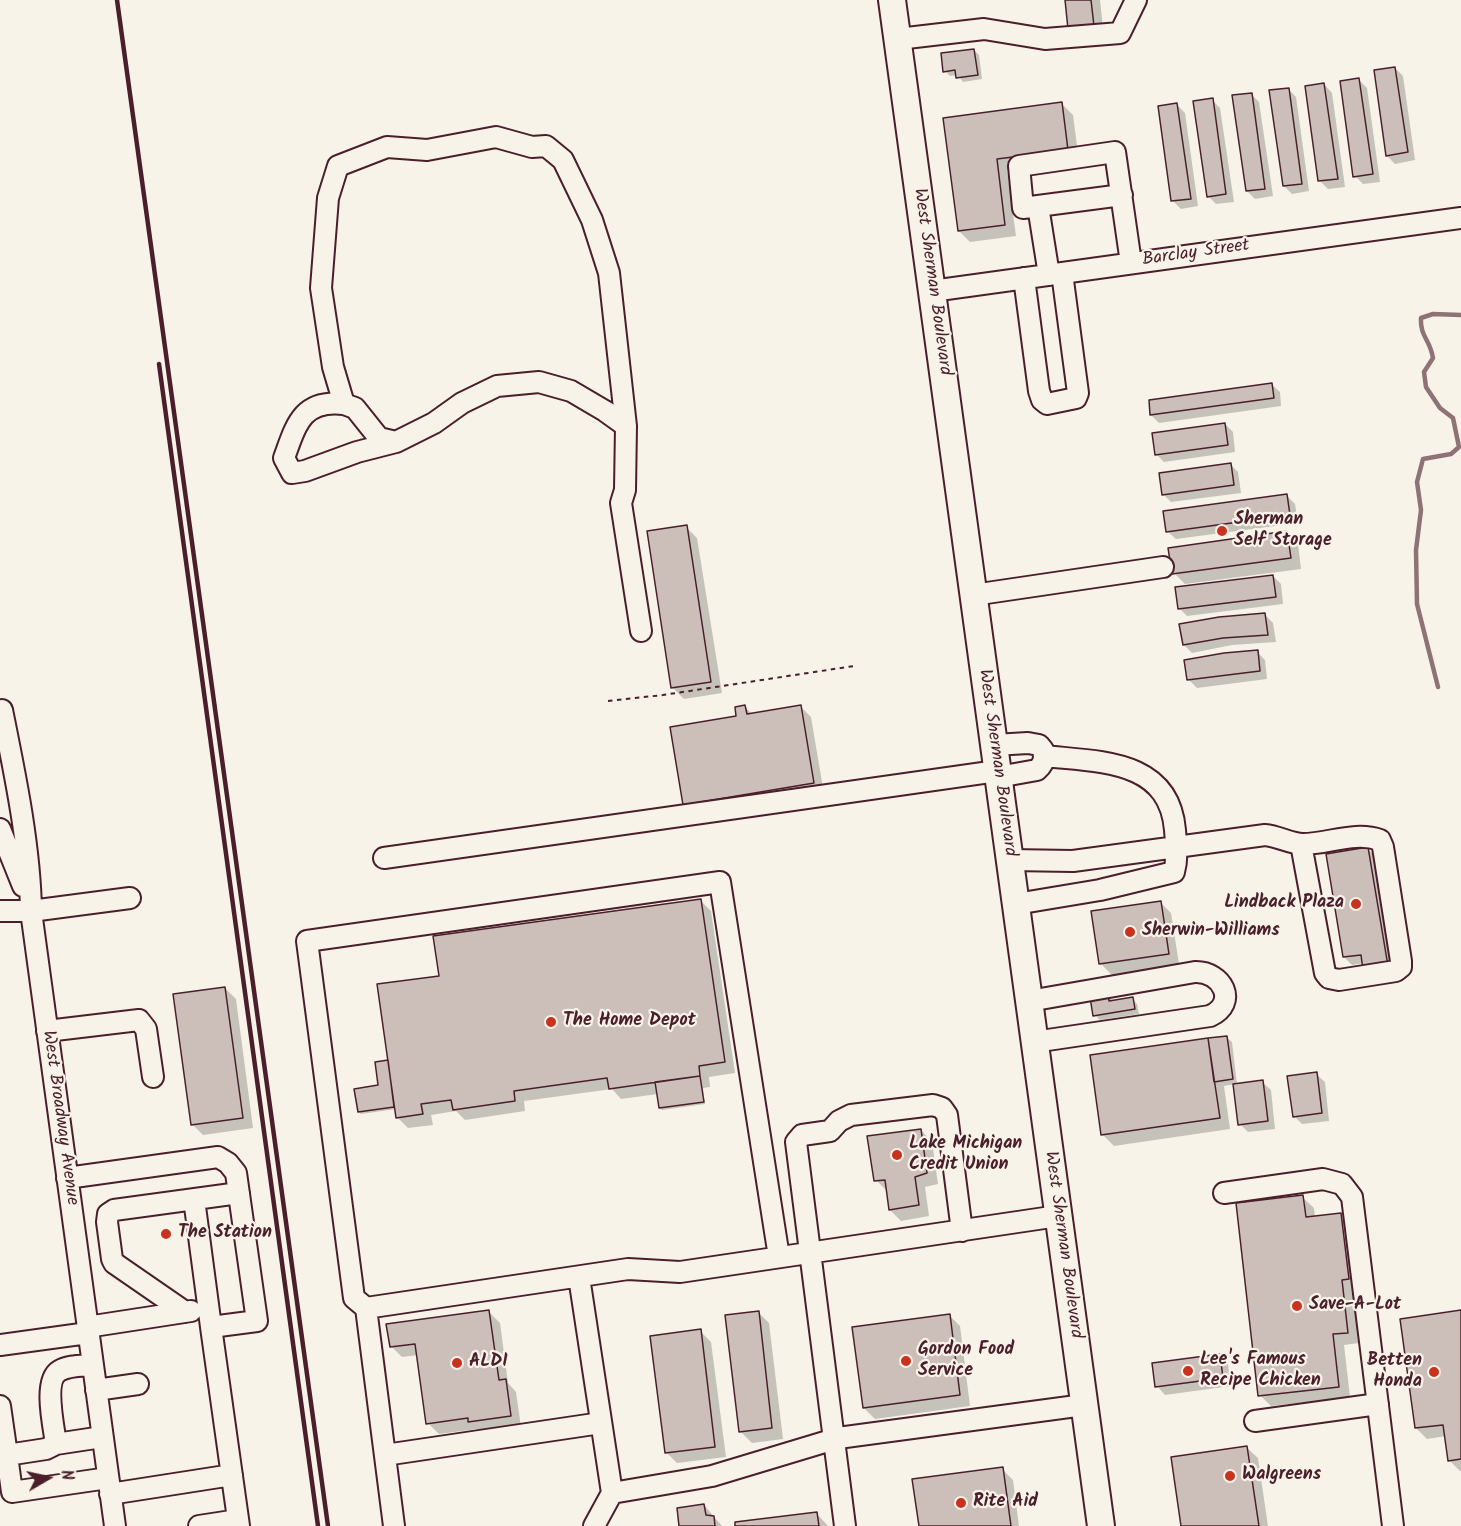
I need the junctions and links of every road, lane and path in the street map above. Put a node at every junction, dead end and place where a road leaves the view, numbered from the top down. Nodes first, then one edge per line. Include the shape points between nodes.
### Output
1 (892, 0) edge
2 (1136, 0) edge
3 (898, 39) junction
4 (1122, 195) junction
5 (1038, 206) junction
6 (1461, 218) edge
7 (1131, 263) junction
8 (1055, 274) junction
9 (1024, 278) junction
10 (932, 291) junction
11 (345, 404) junction
12 (626, 426) junction
13 (396, 442) junction
14 (1163, 567) dead end
15 (973, 595) junction
16 (641, 631) dead end
17 (854, 666) dead end
18 (608, 701) dead end
19 (1, 708) edge
20 (994, 745) junction
21 (1044, 756) junction
22 (998, 774) junction
23 (0, 829) edge
24 (1301, 844) junction
25 (1177, 847) junction
26 (384, 858) dead end
27 (1010, 860) junction
28 (130, 898) dead end
29 (1016, 904) junction
30 (0, 911) edge
31 (31, 911) junction
32 (1029, 1001) junction
33 (47, 1031) junction
34 (1035, 1041) junction
35 (153, 1077) dead end
36 (67, 1178) junction
37 (239, 1192) junction
38 (1224, 1193) dead end
39 (194, 1199) junction
40 (1059, 1216) junction
41 (962, 1231) junction
42 (108, 1233) junction
43 (75, 1238) junction
44 (809, 1253) junction
45 (779, 1257) junction
46 (579, 1277) junction
47 (366, 1308) junction
48 (185, 1312) junction
49 (210, 1318) junction
50 (87, 1330) junction
51 (0, 1345) edge
52 (92, 1365) junction
53 (138, 1384) dead end
54 (96, 1390) junction
55 (1378, 1404) junction
56 (1084, 1405) junction
57 (0, 1406) edge
58 (1255, 1421) dead end
59 (601, 1423) junction
60 (102, 1437) junction
61 (833, 1440) junction
62 (56, 1444) junction
63 (7, 1455) junction
64 (385, 1455) junction
65 (232, 1475) junction
66 (109, 1486) junction
67 (612, 1493) junction
68 (238, 1523) edge
69 (115, 1526) edge
70 (199, 1526) edge
71 (394, 1526) edge
72 (590, 1526) edge
73 (594, 1526) edge
74 (845, 1526) edge
75 (1101, 1526) edge
76 (1393, 1526) edge

1 - 3 main road, West Sherman Boulevard
2 - 3 street via 1120,33 1045,39 984,29
3 - 10 main road, West Sherman Boulevard
4 - 5 street
4 - 5 street via 1115,152 1019,166 1023,208
4 - 7 street
5 - 8 street
6 - 7 street, Barclay Street
7 - 8 street, Barclay Street
8 - 9 street, Barclay Street
8 - 9 street via 1078,393 1076,398 1047,404 1039,391
9 - 10 street, Barclay Street
10 - 15 main road, West Sherman Boulevard
11 - 12 street via 333,367 321,288 328,198 338,166 387,147 427,150 496,137 532,147 546,146 563,160 592,220 609,273
11 - 13 street via 355,408 379,438
11 - 13 street via 330,402 309,408 296,425 284,458 292,473
12 - 13 street via 571,391 539,382 497,386
12 - 16 street via 626,490 621,503
14 - 15 street
15 - 20 main road, West Sherman Boulevard
17 - 18 path
19 - 31 street, West Broadway Avenue via 30,881
20 - 21 street via 1040,745
20 - 22 main road, West Sherman Boulevard
21 - 22 street via 1037,770
21 - 25 street via 1106,762 1147,777 1169,803
22 - 26 street
22 - 27 main road, West Sherman Boulevard
23 - 31 street
24 - 24 street via 1372,837 1380,840 1401,967 1339,980 1329,978
24 - 25 street via 1265,835
25 - 27 street via 1073,861
25 - 29 street via 1174,872
27 - 29 main road, West Sherman Boulevard
28 - 31 street
29 - 32 main road, West Sherman Boulevard
30 - 31 street
31 - 33 street, West Broadway Avenue
32 - 34 main road, West Sherman Boulevard
32 - 34 street via 1195,972 1211,974 1220,981 1225,996 1218,1013 1210,1016
33 - 35 street via 139,1020 146,1029
33 - 36 street, West Broadway Avenue
34 - 40 main road, West Sherman Boulevard
36 - 37 street via 218,1157 233,1167
36 - 43 street, West Broadway Avenue
37 - 39 street
37 - 49 street via 257,1321
38 - 55 street via 1323,1179 1342,1184 1352,1197
39 - 42 street via 114,1210 107,1218
39 - 49 street
40 - 41 street
40 - 56 main road, West Sherman Boulevard
41 - 44 street
41 - 44 street via 947,1115 942,1108 933,1105 851,1115 830,1131 802,1135 796,1142
42 - 43 street
42 - 48 street via 114,1263
43 - 50 street, West Broadway Avenue
44 - 45 street
44 - 61 street
45 - 46 street via 680,1272 628,1269
45 - 47 street via 720,882 307,941 354,1298
46 - 47 street
46 - 59 street
47 - 64 street
48 - 49 street
48 - 50 street
49 - 65 street
50 - 51 street
50 - 52 street, West Broadway Avenue
52 - 54 street, West Broadway Avenue
52 - 62 street via 69,1367 57,1372 51,1382
53 - 54 street
54 - 60 street, West Broadway Avenue
55 - 58 street
55 - 76 street
56 - 61 street
56 - 75 main road, West Sherman Boulevard
57 - 63 street
59 - 64 street
59 - 67 street
60 - 62 street
60 - 66 street, West Broadway Avenue
61 - 67 street via 712,1476
61 - 74 street
62 - 63 street
63 - 66 street via 12,1492
64 - 71 street
65 - 66 street
65 - 68 street
66 - 69 street, West Broadway Avenue
67 - 73 street
68 - 70 street
72 - 73 street

